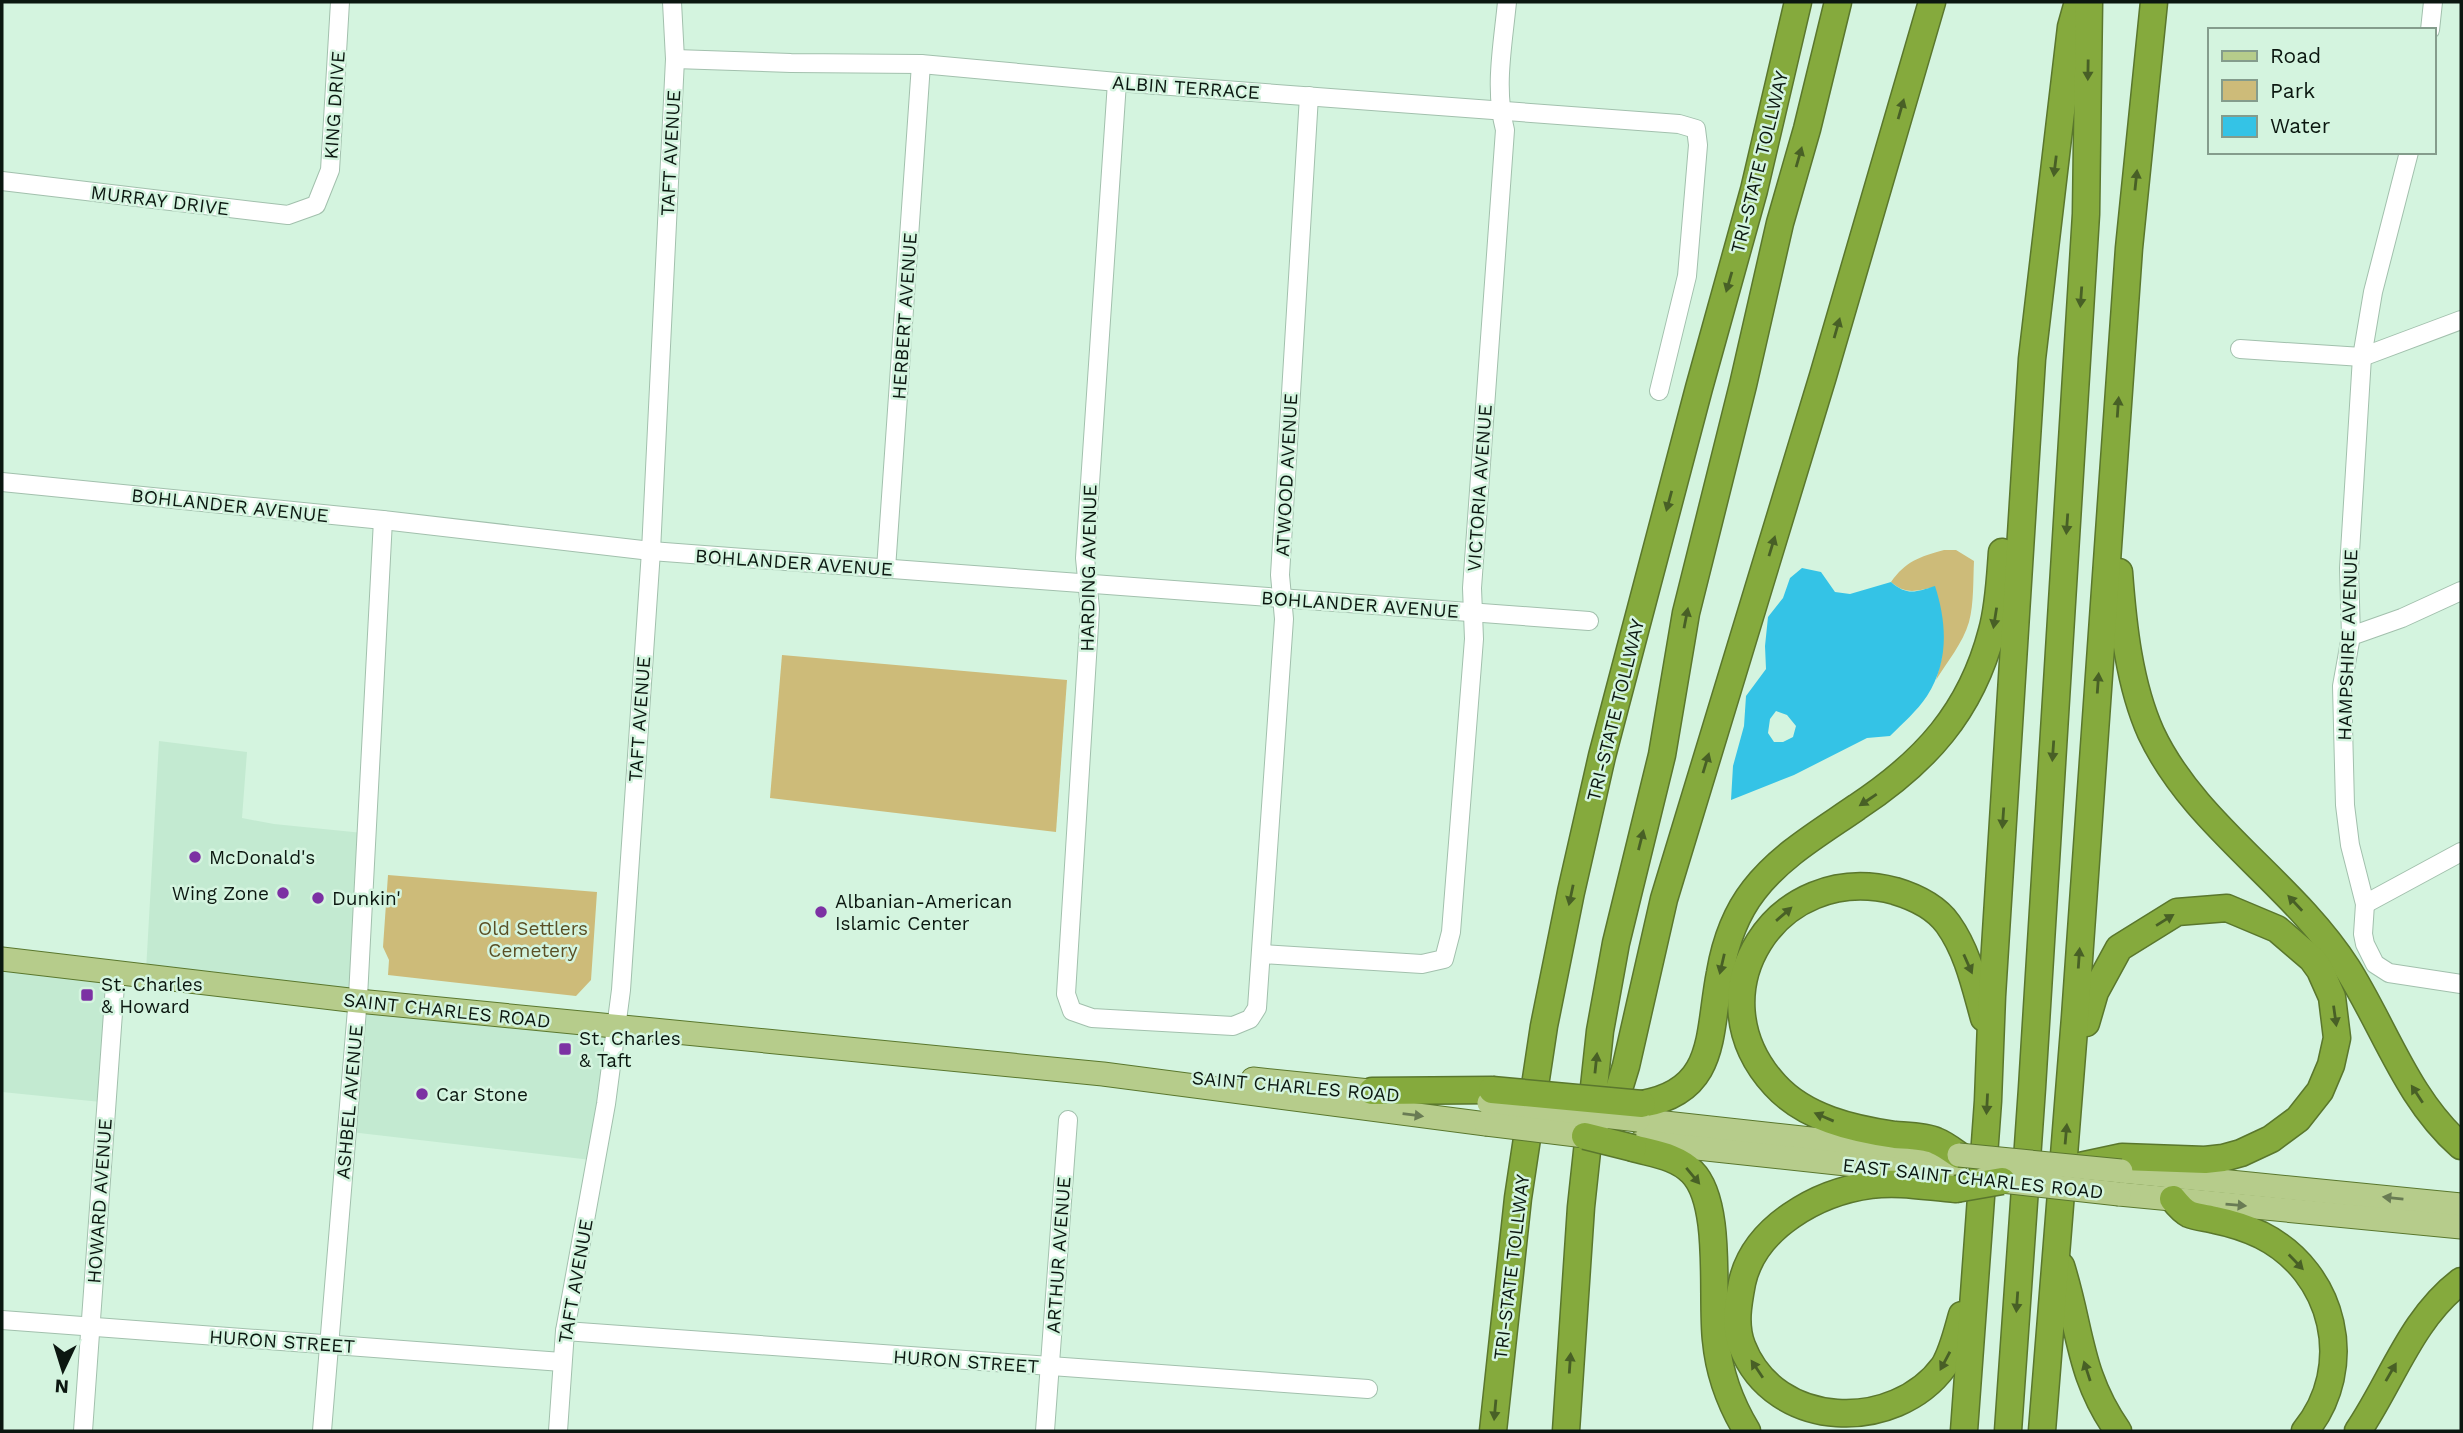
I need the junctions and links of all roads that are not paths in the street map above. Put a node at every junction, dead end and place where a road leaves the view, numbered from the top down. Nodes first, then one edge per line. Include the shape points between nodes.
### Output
1 (340, 2) edge
2 (672, 2) edge
3 (1507, 2) edge
4 (1798, 2) edge
5 (1838, 2) edge
6 (1932, 2) edge
7 (2077, 2) edge
8 (2089, 2) edge
9 (2154, 2) edge
10 (2433, 2) edge
11 (2430, 28) edge
12 (675, 59) junction
13 (921, 64) junction
14 (1117, 82) junction
15 (1309, 96) junction
16 (1500, 111) junction
17 (2408, 154) edge
18 (2, 181) edge
19 (316, 205) joint
20 (2461, 320) edge
21 (2240, 349) dead end
22 (2362, 357) junction
23 (2032, 359) junction
24 (1659, 391) dead end
25 (2116, 438) junction
26 (2, 482) edge
27 (383, 520) junction
28 (651, 551) junction
29 (886, 569) junction
30 (1086, 583) junction
31 (2461, 591) edge
32 (1281, 598) junction
33 (1473, 613) junction
34 (1589, 621) dead end
35 (2351, 636) junction
36 (2461, 852) edge
37 (2365, 904) junction
38 (1262, 954) junction
39 (2, 959) edge
40 (116, 971) junction
41 (2461, 984) edge
42 (358, 1001) junction
43 (1250, 1019) joint
44 (615, 1027) junction
45 (1990, 1036) junction
46 (1103, 1074) junction
47 (2070, 1075) junction
48 (1372, 1091) joint
49 (1489, 1106) junction
50 (1068, 1120) dead end
51 (1637, 1128) junction
52 (1585, 1136) joint
53 (2461, 1146) edge
54 (2121, 1164) junction
55 (2079, 1167) joint
56 (1957, 1173) junction
57 (2002, 1181) joint
58 (2173, 1199) junction
59 (2461, 1205) edge
60 (1581, 1207) junction
61 (2461, 1227) edge
62 (1976, 1249) junction
63 (2056, 1250) junction
64 (2461, 1281) edge
65 (2, 1320) edge
66 (89, 1328) junction
67 (565, 1331) junction
68 (329, 1343) junction
69 (562, 1362) junction
70 (1050, 1367) junction
71 (1368, 1389) dead end
72 (83, 1431) edge
73 (322, 1431) edge
74 (558, 1431) edge
75 (1045, 1431) edge
76 (1493, 1431) edge
77 (1566, 1431) edge
78 (1747, 1431) edge
79 (1964, 1431) edge
80 (2008, 1431) edge
81 (2042, 1431) edge
82 (2118, 1431) edge
83 (2305, 1431) edge
84 (2358, 1431) edge

1 - 19 street, KING DRIVE via 330,170
2 - 12 street, TAFT AVENUE
3 - 16 street, VICTORIA AVENUE
4 -> 76 highway, TRI-STATE TOLLWAY via 1754,190 1609,730 1571,892 1544,1026 1518,1198
60 -> 5 highway, TRI-STATE TOLLWAY via 1600,1031 1616,943 1662,755 1686,613
60 -> 6 highway via 1626,1066 1664,899
7 -> 23 highway
8 -> 80 highway via 2086,214
25 -> 9 highway via 2129,248
10 - 11 street
12 - 13 street, ALBIN TERRACE
12 - 28 street, TAFT AVENUE
13 - 14 street, ALBIN TERRACE
13 - 29 street, HERBERT AVENUE
14 - 15 street, ALBIN TERRACE
14 - 30 street, HARDING AVENUE
15 - 16 street, ALBIN TERRACE
15 - 32 street, ATWOOD AVENUE
16 - 24 street, ALBIN TERRACE via 1696,129 1687,276
16 - 33 street, VICTORIA AVENUE via 1505,130
17 - 22 street, HAMPSHIRE AVENUE via 2373,292
18 - 19 street, MURRAY DRIVE via 288,215
20 - 22 street
21 - 22 street
22 - 35 street, HAMPSHIRE AVENUE via 2349,568
23 -> 45 highway
23 -> 51 highway via 2016,393 1993,629 1972,688 1947,728 1918,761 1778,864 1754,891 1727,943 1701,1067
47 -> 25 highway
53 -> 25 highway via 2424,1104 2348,969 2326,939 2192,794 2152,734 2137,697 2122,606
26 - 27 street, BOHLANDER AVENUE
27 - 28 street, BOHLANDER AVENUE
27 - 42 street, ASHBEL AVENUE
28 - 29 street, BOHLANDER AVENUE
28 - 44 street, TAFT AVENUE
29 - 30 street, BOHLANDER AVENUE
30 - 32 street, BOHLANDER AVENUE
30 - 43 street, HARDING AVENUE via 1090,609 1066,994 1072,1011 1092,1018 1233,1026
31 - 35 street
32 - 33 street, BOHLANDER AVENUE
32 - 38 street, ATWOOD AVENUE via 1284,619
33 - 34 street, BOHLANDER AVENUE
33 - 38 street, VICTORIA AVENUE via 1451,932 1444,960 1422,964
35 - 37 street, HAMPSHIRE AVENUE via 2342,686 2344,792 2350,845
36 - 37 street
37 - 41 street, HAMPSHIRE AVENUE via 2363,934 2375,964 2389,973
38 - 43 street, ATWOOD AVENUE via 1256,1008
39 - 40 main road, SAINT CHARLES ROAD
40 - 42 main road, SAINT CHARLES ROAD
40 - 66 street, HOWARD AVENUE
42 - 44 main road, SAINT CHARLES ROAD
42 - 68 street, ASHBEL AVENUE
44 - 46 main road, SAINT CHARLES ROAD
44 - 67 street, TAFT AVENUE via 606,1104
56 -> 45 highway via 1935,1140 1860,1130 1792,1101 1774,1085 1745,1032 1741,1010 1746,971 1760,940 1798,902 1857,885 1910,895 1948,924 1972,975
45 -> 62 highway
46 - 48 main road, SAINT CHARLES ROAD via 1261,1079
46 -> 49 main road, SAINT CHARLES ROAD
47 -> 54 highway via 2095,992 2119,948 2177,912 2227,908 2277,929 2320,970 2335,1011 2335,1051 2320,1091 2298,1119 2264,1143 2223,1158
63 -> 47 highway
48 - 49 highway
49 - 51 highway, bridge
49 - 52 main road, bridge
50 - 70 street, ARTHUR AVENUE
51 - 52 highway, bridge
51 - 56 main road, EAST SAINT CHARLES ROAD
51 -> 78 highway via 1694,1174 1704,1190 1712,1226 1713,1314 1720,1370
54 - 55 highway
59 -> 54 main road, EAST SAINT CHARLES ROAD
55 - 56 main road, EAST SAINT CHARLES ROAD, bridge
56 - 57 highway, bridge
62 -> 56 highway via 1944,1366 1918,1395 1889,1413 1856,1419 1825,1416 1796,1406 1766,1382 1742,1346 1737,1308 1744,1272 1780,1224 1822,1199 1871,1185
57 - 58 main road, EAST SAINT CHARLES ROAD, bridge
58 -> 61 main road, EAST SAINT CHARLES ROAD
58 -> 83 highway via 2189,1214 2226,1222 2270,1240 2298,1263 2317,1290 2333,1330 2333,1370 2327,1396
77 -> 60 highway, TRI-STATE TOLLWAY
62 - 79 highway
63 - 81 highway
82 -> 63 highway via 2087,1374
84 -> 64 highway via 2423,1320
65 - 66 street, HURON STREET
66 - 68 street, HURON STREET
66 - 72 street, HOWARD AVENUE
67 - 69 street, TAFT AVENUE
67 - 70 street, HURON STREET
68 - 69 street, HURON STREET
68 - 73 street, ASHBEL AVENUE
69 - 74 street, TAFT AVENUE
70 - 71 street, HURON STREET
70 - 75 street, ARTHUR AVENUE

